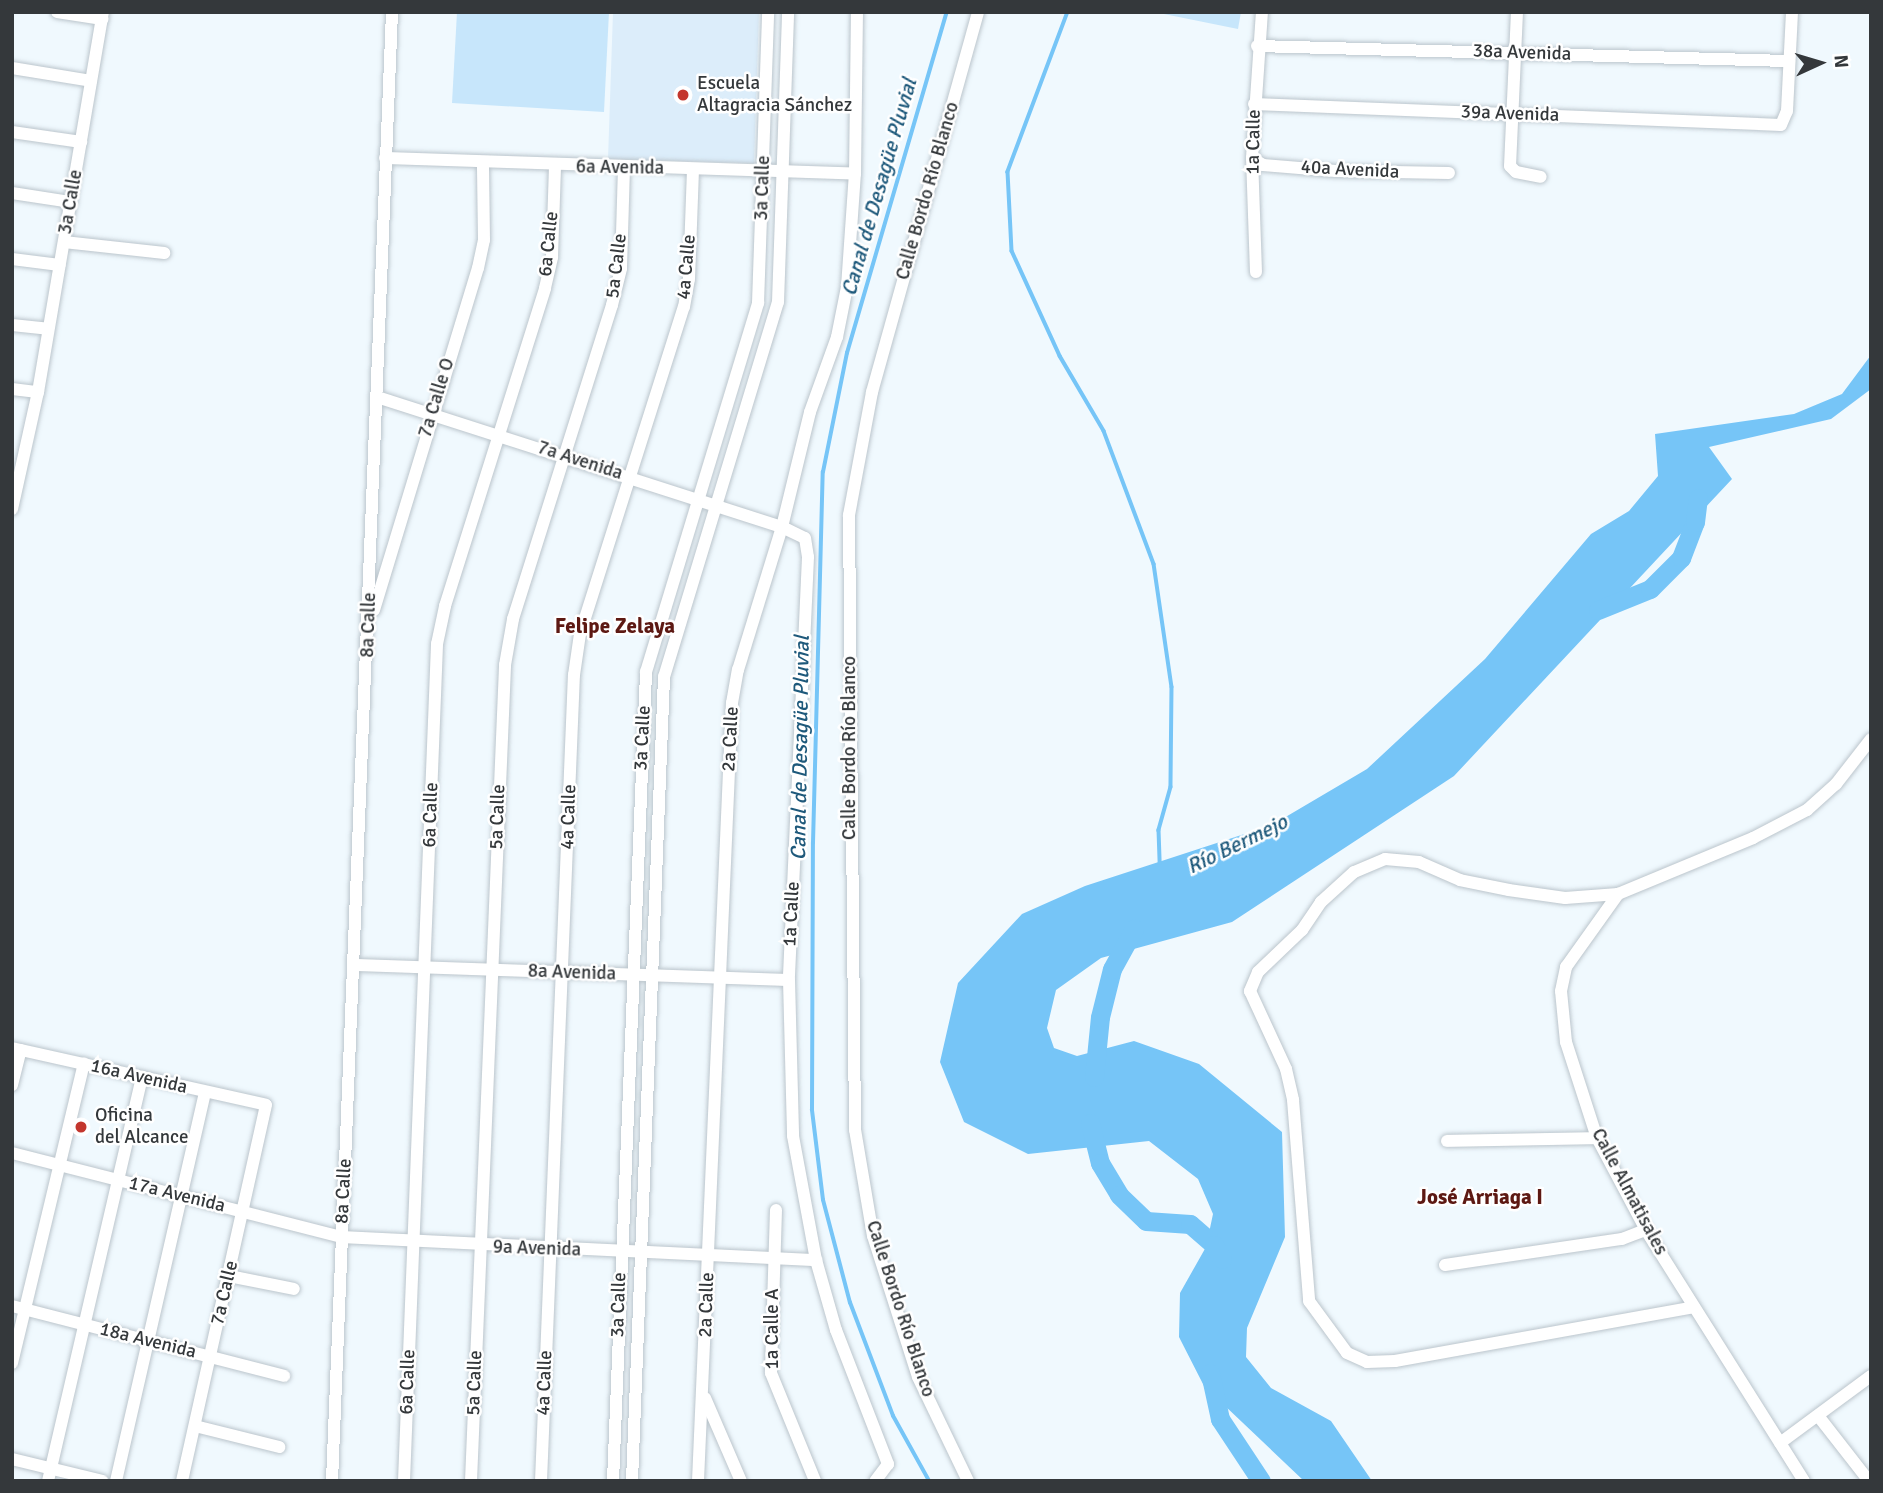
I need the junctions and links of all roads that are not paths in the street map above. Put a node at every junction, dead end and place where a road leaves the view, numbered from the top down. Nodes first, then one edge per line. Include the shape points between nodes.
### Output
1 (57, 12) edge
2 (392, 12) edge
3 (768, 12) edge
4 (788, 12) edge
5 (857, 12) edge
6 (978, 12) edge
7 (1262, 12) edge
8 (1517, 12) edge
9 (1792, 12) edge
10 (103, 16) edge
11 (1257, 46) junction
12 (1516, 53) junction
13 (1787, 61) junction
14 (12, 68) edge
15 (91, 81) junction
16 (1254, 104) junction
17 (1514, 114) junction
18 (12, 131) edge
19 (81, 142) junction
20 (385, 158) junction
21 (1252, 158) junction
22 (483, 164) junction
23 (555, 167) junction
24 (624, 169) junction
25 (693, 170) junction
26 (764, 172) junction
27 (784, 172) junction
28 (1449, 173) dead end
29 (855, 174) junction
30 (1541, 177) dead end
31 (12, 193) edge
32 (71, 202) junction
33 (64, 242) junction
34 (164, 253) dead end
35 (12, 259) edge
36 (60, 265) junction
37 (1256, 272) dead end
38 (12, 324) edge
39 (48, 328) junction
40 (12, 389) edge
41 (38, 392) junction
42 (377, 397) junction
43 (431, 415) junction
44 (500, 436) junction
45 (565, 456) junction
46 (631, 478) junction
47 (698, 501) junction
48 (715, 507) junction
49 (12, 509) edge
50 (782, 527) junction
51 (368, 629) junction
52 (1871, 739) edge
53 (1864, 757) edge
54 (1618, 894) junction
55 (356, 965) junction
56 (425, 966) junction
57 (492, 970) junction
58 (564, 972) junction
59 (633, 975) junction
60 (651, 975) junction
61 (720, 977) junction
62 (789, 980) junction
63 (17, 1049) edge
64 (84, 1064) junction
65 (142, 1078) junction
66 (12, 1085) edge
67 (205, 1092) junction
68 (266, 1105) joint
69 (1597, 1138) junction
70 (1447, 1141) dead end
71 (12, 1153) edge
72 (60, 1165) junction
73 (118, 1180) junction
74 (180, 1195) junction
75 (776, 1210) dead end
76 (243, 1212) junction
77 (1646, 1230) junction
78 (342, 1237) junction
79 (413, 1244) junction
80 (480, 1247) junction
81 (551, 1250) junction
82 (621, 1252) junction
83 (639, 1253) junction
84 (709, 1255) junction
85 (773, 1257) junction
86 (816, 1260) junction
87 (1445, 1265) dead end
88 (229, 1276) junction
89 (294, 1289) dead end
90 (19, 1307) edge
91 (1694, 1307) junction
92 (85, 1324) junction
93 (147, 1340) junction
94 (210, 1357) junction
95 (12, 1363) edge
96 (284, 1376) dead end
97 (1871, 1376) edge
98 (703, 1394) junction
99 (1819, 1417) junction
100 (195, 1426) junction
101 (1780, 1443) junction
102 (279, 1447) dead end
103 (12, 1459) edge
104 (49, 1474) edge
105 (102, 1481) edge
106 (116, 1481) edge
107 (182, 1481) edge
108 (332, 1481) edge
109 (404, 1481) edge
110 (471, 1481) edge
111 (541, 1481) edge
112 (612, 1481) edge
113 (632, 1481) edge
114 (698, 1481) edge
115 (741, 1481) edge
116 (815, 1481) edge
117 (875, 1481) edge
118 (968, 1481) edge
119 (1804, 1481) edge
120 (1869, 1481) edge

1 - 10 street
2 - 20 street, 8a Calle
3 - 26 street, 3a Calle
4 - 27 street, 3a Calle
5 - 29 street, 2a Calle
6 - 118 street, Calle Bordo Río Blanco via 872,392 849,515 855,1130 877,1249 918,1377
7 - 11 street, 1a Calle
8 - 12 street
9 - 13 street
10 - 15 street, 3a Calle
11 - 12 street, 38a Avenida
11 - 16 street, 1a Calle
12 - 13 street, 38a Avenida
12 - 17 street
13 - 17 street, 39a Avenida via 1786,120 1781,125
14 - 15 street
15 - 19 street, 3a Calle
16 - 17 street, 39a Avenida
16 - 21 street, 1a Calle
17 - 30 street via 1511,170
18 - 19 street
19 - 32 street, 3a Calle
20 - 22 street, 6a Avenida
20 - 42 street, 8a Calle
21 - 28 street, 40a Avenida via 1263,165 1312,169
21 - 37 street, 1a Calle
22 - 23 street, 6a Avenida
22 - 43 street, 7a Calle O via 484,240
23 - 24 street, 6a Avenida
23 - 44 street, 6a Calle via 552,257
24 - 25 street, 6a Avenida
24 - 45 street, 5a Calle via 621,268
25 - 26 street, 6a Avenida
25 - 46 street, 4a Calle via 686,298
26 - 27 street, 6a Avenida
26 - 47 street, 3a Calle via 758,303
27 - 29 street, 6a Avenida
27 - 48 street, 3a Calle via 778,302
29 - 50 street, 2a Calle via 842,312 810,412
31 - 32 street
32 - 33 street, 3a Calle
33 - 34 street
33 - 36 street, 3a Calle
35 - 36 street
36 - 39 street, 3a Calle
38 - 39 street
39 - 41 street, 3a Calle
40 - 41 street
41 - 49 street
42 - 43 street, 7a Avenida
42 - 51 street, 8a Calle
43 - 44 street, 7a Avenida
43 - 51 street, 7a Calle O
44 - 45 street, 7a Avenida
44 - 56 street, 6a Calle via 437,644
45 - 46 street, 7a Avenida
45 - 57 street, 5a Calle via 513,618 505,665
46 - 47 street, 7a Avenida
46 - 58 street, 4a Calle via 580,635 574,675
47 - 48 street, 7a Avenida
47 - 59 street, 3a Calle via 646,672
48 - 50 street, 7a Avenida
48 - 60 street, 3a Calle via 664,677
50 - 61 street, 2a Calle via 732,703
50 - 62 street, 1a Calle via 805,538 808,557
51 - 55 street, 8a Calle
52 - 53 street
53 - 54 street via 1807,810 1753,838
54 - 69 street, Calle Almatisales via 1566,967 1561,991 1566,1042
54 - 91 street via 1565,898 1509,890 1460,880 1419,862 1385,859 1353,872 1321,902 1302,930 1251,981 1252,1004 1286,1069 1293,1100 1309,1301 1347,1353 1367,1362 1395,1361
55 - 56 street, 8a Avenida
55 - 78 street, 8a Calle
56 - 57 street, 8a Avenida
56 - 79 street, 6a Calle
57 - 58 street, 8a Avenida
57 - 80 street, 5a Calle
58 - 59 street, 8a Avenida
58 - 81 street, 4a Calle
59 - 60 street, 8a Avenida
59 - 82 street, 3a Calle
60 - 61 street, 8a Avenida
60 - 83 street, 3a Calle
61 - 62 street, 8a Avenida
61 - 84 street, 2a Calle
62 - 86 street via 793,1136
63 - 64 street, 16a Avenida
63 - 66 street
64 - 65 street, 16a Avenida
64 - 72 street
65 - 67 street, 16a Avenida
65 - 73 street
67 - 68 street, 16a Avenida
67 - 74 street
68 - 76 street, 7a Calle
69 - 70 street
69 - 77 street, Calle Almatisales
71 - 72 street, 17a Avenida
72 - 73 street, 17a Avenida
72 - 90 street
73 - 74 street, 17a Avenida
73 - 92 street
74 - 76 street, 17a Avenida
74 - 93 street
75 - 85 street, 1a Calle A
76 - 78 street, 17a Avenida
76 - 88 street, 7a Calle
77 - 87 street via 1622,1239
77 - 91 street, Calle Almatisales
78 - 79 street, 9a Avenida
78 - 108 street, 8a Calle
79 - 80 street, 9a Avenida
79 - 109 street, 6a Calle
80 - 81 street, 9a Avenida
80 - 110 street, 5a Calle
81 - 82 street, 9a Avenida
81 - 111 street, 4a Calle
82 - 83 street, 9a Avenida
82 - 112 street, 3a Calle
83 - 84 street, 9a Avenida
83 - 113 street, 3a Calle
84 - 85 street, 9a Avenida
84 - 98 street, 2a Calle
85 - 86 street, 9a Avenida
85 - 116 street, 1a Calle A via 771,1373
86 - 117 street via 836,1330 888,1464
88 - 89 street
88 - 94 street, 7a Calle
90 - 92 street, 18a Avenida
90 - 95 street
91 - 101 street, Calle Almatisales
92 - 93 street, 18a Avenida
92 - 104 street
93 - 94 street, 18a Avenida
93 - 106 street
94 - 96 street, 18a Avenida
94 - 100 street, 7a Calle
97 - 99 street
98 - 114 street, 2a Calle
98 - 115 street
99 - 101 street
99 - 120 street
100 - 102 street
100 - 107 street, 7a Calle
101 - 119 street, Calle Almatisales
103 - 104 street
104 - 105 street

